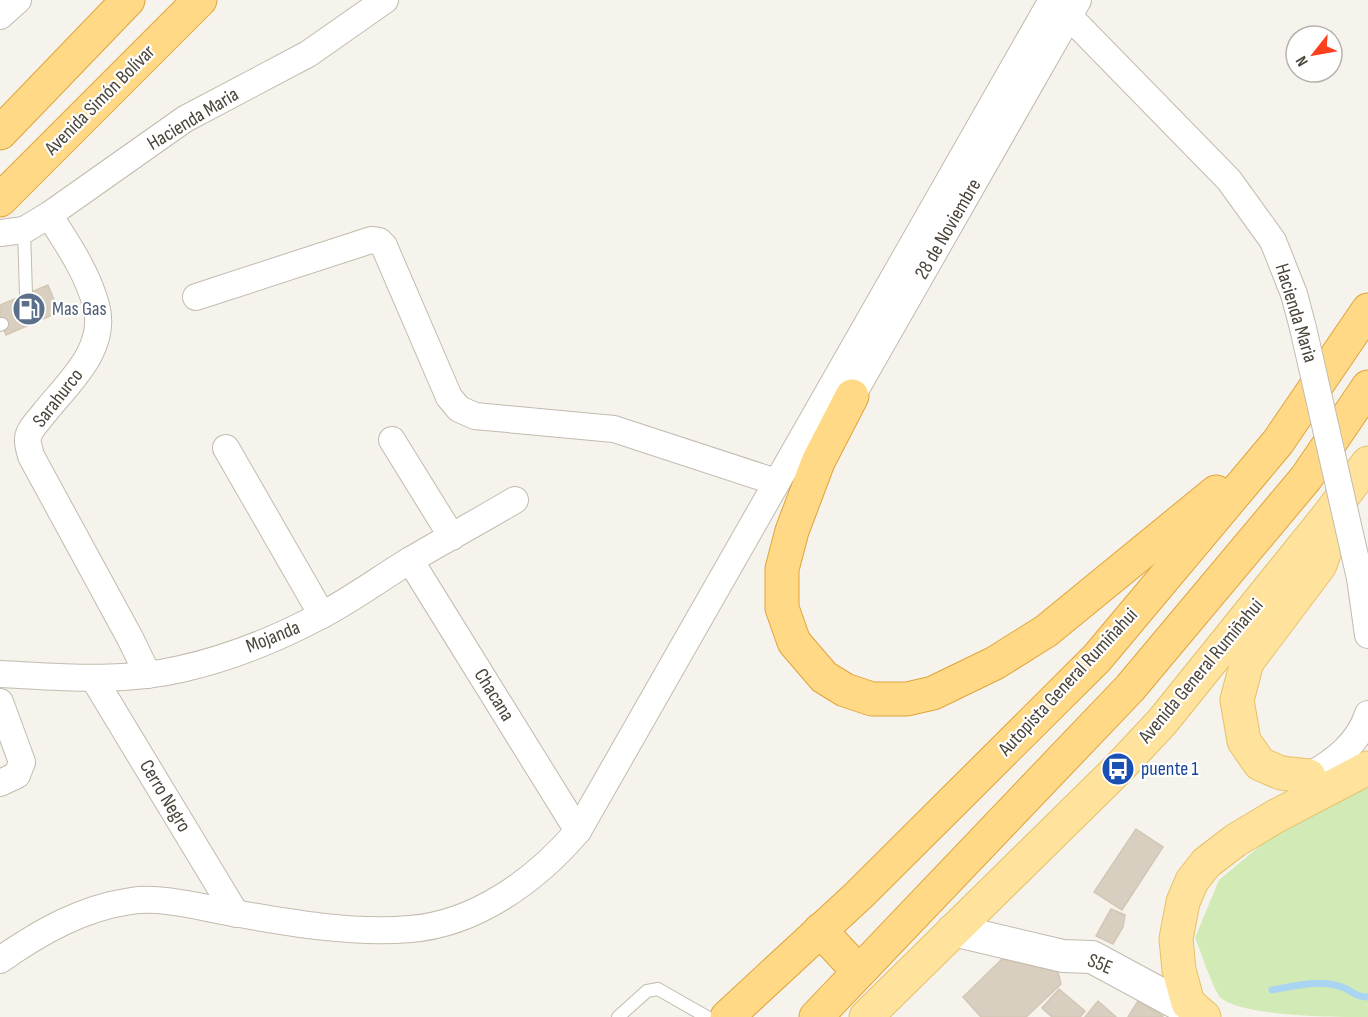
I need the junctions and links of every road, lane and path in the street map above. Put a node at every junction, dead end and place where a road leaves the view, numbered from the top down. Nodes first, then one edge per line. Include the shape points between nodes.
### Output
1 (18, 0) edge
2 (128, 0) edge
3 (200, 0) edge
4 (385, 0) edge
5 (1063, 4) edge
6 (0, 16) edge
7 (0, 133) edge
8 (0, 200) edge
9 (49, 215) junction
10 (12, 232) edge
11 (26, 294) dead end
12 (196, 297) dead end
13 (1368, 310) edge
14 (1368, 387) edge
15 (852, 396) junction
16 (392, 440) dead end
17 (1278, 442) junction
18 (799, 444) junction
19 (226, 448) dead end
20 (1368, 463) edge
21 (776, 482) junction
22 (515, 500) dead end
23 (1328, 516) junction
24 (452, 537) junction
25 (410, 560) junction
26 (322, 615) junction
27 (1368, 635) edge
28 (0, 674) edge
29 (147, 675) junction
30 (94, 679) junction
31 (0, 702) edge
32 (1368, 714) edge
33 (1368, 768) edge
34 (1308, 776) junction
35 (0, 783) edge
36 (578, 831) junction
37 (236, 914) junction
38 (820, 930) junction
39 (953, 930) junction
40 (0, 960) edge
41 (859, 972) junction
42 (1165, 997) junction
43 (618, 1017) edge
44 (707, 1017) edge
45 (726, 1017) edge
46 (816, 1017) edge
47 (866, 1017) edge
48 (1204, 1017) edge

1 - 6 street
2 - 7 highway
3 - 8 highway, Avenida Simón Bolívar
4 - 9 street, Hacienda Maria via 308,54 185,119
5 - 15 street, 28 de Noviembre
5 - 18 street
5 - 27 street, Hacienda Maria, bridge via 1229,180 1273,241 1303,328 1360,578
9 - 10 street, Hacienda Maria
9 - 29 street, Sarahurco via 80,264 96,306 98,334 85,363 28,438 32,456
10 - 11 lane
12 - 21 street via 371,240 379,241 449,397 459,409 475,416 614,429
13 - 17 highway, Autopista General Rumiñahui
14 - 41 highway via 1306,478 1130,688
15 - 17 highway via 818,462 792,531 782,569 782,608 794,642 824,677 845,690 872,699 907,699 933,693 1046,631
15 - 18 street, 28 de Noviembre
16 - 24 street
17 - 38 highway, Autopista General Rumiñahui via 1097,658
18 - 21 street
19 - 26 street
20 - 23 main road, Avenida General Rumiñahui
21 - 36 street
22 - 24 street, Mojanda
23 - 34 main road via 1328,542 1320,565 1247,662 1237,700 1244,741 1260,764 1281,773
23 - 39 main road, Avenida General Rumiñahui via 1118,769
24 - 25 street, Mojanda
25 - 26 street, Mojanda
25 - 36 street, Chacana
26 - 29 street, Mojanda via 229,654
28 - 30 street, Mojanda
29 - 30 street, Mojanda
30 - 37 street, Cerro Negro
31 - 35 street via 22,762 16,775
32 - 34 street via 1351,744 1333,762
33 - 48 main road via 1236,840 1206,863 1192,881 1183,902 1176,939 1188,1003
34 - 42 main road via 1233,818 1189,850 1173,868 1156,925 1157,976
36 - 37 street via 560,852 507,894 443,923 382,931
37 - 40 street via 133,900 59,923
38 - 41 highway
38 - 45 highway, Autopista General Rumiñahui
39 - 42 street, S5E via 1063,956 1092,957
39 - 47 main road, Avenida General Rumiñahui
41 - 46 highway
42 - 48 street, S5E
43 - 44 lane via 647,991 658,989

